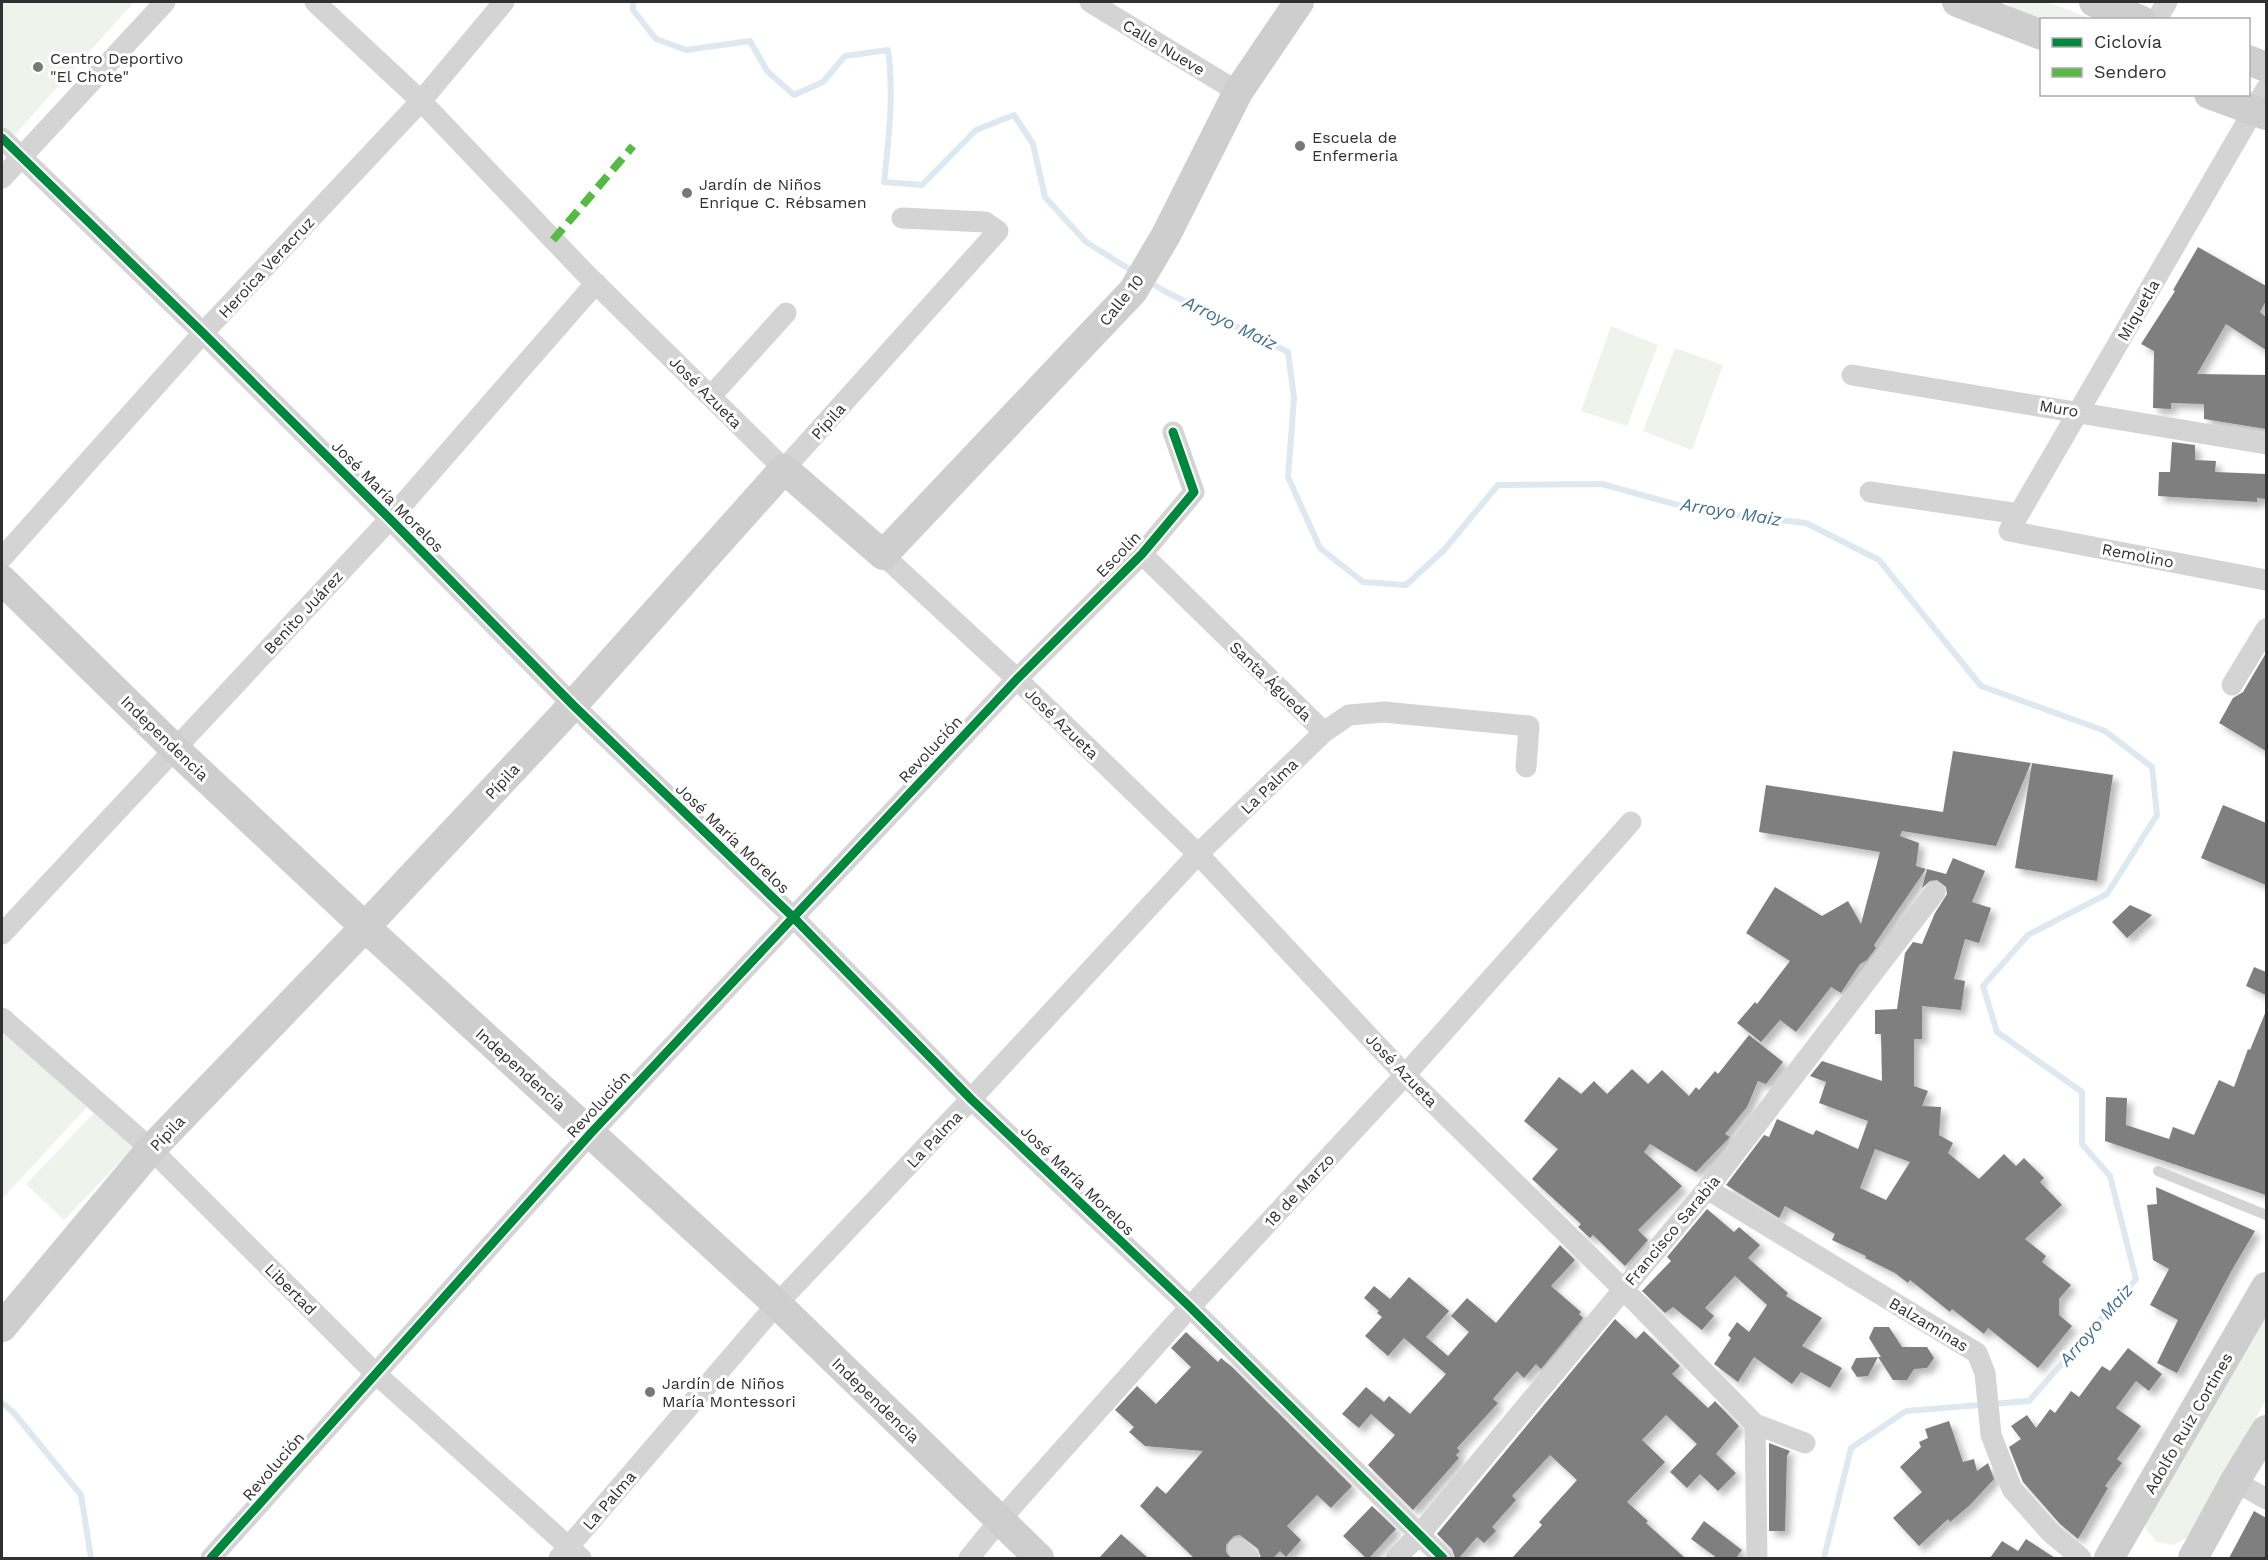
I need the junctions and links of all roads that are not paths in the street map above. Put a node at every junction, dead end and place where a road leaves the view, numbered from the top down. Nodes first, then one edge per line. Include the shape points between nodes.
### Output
1 (165, 2) edge
2 (315, 2) edge
3 (504, 2) edge
4 (1090, 2) edge
5 (1299, 2) edge
6 (1957, 2) edge
7 (2094, 2) edge
8 (2167, 2) edge
9 (1989, 8) edge
10 (2135, 18) edge
11 (2157, 18) edge
12 (2040, 33) edge
13 (2250, 61) edge
14 (2266, 67) edge
15 (1238, 92) junction
16 (2219, 96) edge
17 (421, 101) junction
18 (2262, 105) edge
19 (2, 138) edge
20 (20, 157) junction
21 (2, 178) edge
22 (902, 218) dead end
23 (596, 283) junction
24 (786, 313) dead end
25 (203, 333) junction
26 (1852, 375) dead end
27 (711, 396) junction
28 (2079, 411) junction
29 (1173, 432) dead end
30 (2266, 444) edge
31 (784, 469) junction
32 (1870, 492) dead end
33 (390, 519) junction
34 (2014, 522) junction
35 (1142, 554) junction
36 (884, 555) junction
37 (2, 558) edge
38 (2, 580) edge
39 (2266, 580) edge
40 (2266, 629) edge
41 (1017, 679) junction
42 (2232, 685) dead end
43 (573, 705) junction
44 (1324, 732) junction
45 (175, 749) junction
46 (1526, 767) dead end
47 (1631, 822) dead end
48 (1198, 854) junction
49 (1935, 892) dead end
50 (794, 918) junction
51 (366, 927) junction
52 (2, 934) edge
53 (2, 1018) edge
54 (1405, 1075) junction
55 (971, 1099) junction
56 (591, 1133) junction
57 (151, 1149) junction
58 (2158, 1171) dead end
59 (1707, 1189) junction
60 (2266, 1215) edge
61 (2266, 1287) edge
62 (1623, 1289) junction
63 (777, 1304) junction
64 (1190, 1308) junction
65 (2, 1327) edge
66 (375, 1373) junction
67 (1755, 1424) junction
68 (2266, 1430) edge
69 (1805, 1443) dead end
70 (2235, 1481) junction
71 (2266, 1499) edge
72 (999, 1521) junction
73 (1419, 1536) junction
74 (569, 1555) edge
75 (2117, 1556) edge
76 (212, 1558) edge
77 (969, 1558) edge
78 (1039, 1558) edge
79 (1396, 1558) edge
80 (1443, 1558) edge
81 (1757, 1558) edge
82 (2081, 1558) edge
83 (2193, 1558) edge

1 - 20 street
2 - 17 street, José Azueta
3 - 17 street, Heroica Veracruz
4 - 15 street, Calle Nueve
5 - 15 main road, Calle 10
6 - 9 main road
7 - 10 main road
8 - 11 street
9 - 12 main road
13 - 14 main road
15 - 36 main road, Calle 10 via 1166,235 1133,291
16 - 18 main road
17 - 23 street, José Azueta
17 - 25 street, Heroica Veracruz
18 - 28 street, Miquetla
19 - 20 street, José María Morelos
20 - 21 street
20 - 25 street, José María Morelos
22 - 31 street, Pípila via 985,222 998,231
23 - 27 street, José Azueta
23 - 33 street, Benito Juárez
24 - 27 street
25 - 33 street, José María Morelos
25 - 37 street, Heroica Veracruz
26 - 28 street, Muro
27 - 31 street, José Azueta
28 - 30 street, Muro
28 - 34 street, Miquetla
29 - 35 street, Escolín via 1194,492
31 - 36 main road, José Azueta
31 - 43 main road, Pípila
32 - 34 street, Remolino
33 - 43 street, José María Morelos
33 - 45 street, Benito Juárez
34 - 39 street, Remolino
35 - 41 street, Escolín
35 - 44 street, Santa Águeda
36 - 41 street, José Azueta
38 - 45 main road, Independencia
40 - 42 street
41 - 48 street, José Azueta
41 - 50 street, Revolución
43 - 50 street, José María Morelos
43 - 51 main road, Pípila
44 - 46 street, Santa Águeda via 1349,715 1384,711 1529,726
44 - 48 street, La Palma
45 - 51 main road, Independencia
45 - 52 street, Benito Juárez
47 - 54 street, 18 de Marzo
48 - 54 street, José Azueta
48 - 55 street, La Palma
49 - 59 street, Francisco Sarabia
50 - 55 street, José María Morelos
50 - 56 street, Revolución
51 - 56 main road, Independencia
51 - 57 main road, Pípila
53 - 57 street, Libertad
54 - 62 street, José Azueta
54 - 64 street, 18 de Marzo
55 - 63 street, La Palma
55 - 64 street, José María Morelos
56 - 63 main road, Independencia
56 - 66 street, Revolución
57 - 65 main road, Pípila
57 - 66 street, Libertad
58 - 60 lane
59 - 62 street, Francisco Sarabia
59 - 82 street, Balzaminas via 1977,1353 1985,1373 1991,1435 2012,1489 2051,1533
61 - 75 main road, Adolfo Ruiz Cortines
62 - 67 street, José Azueta
62 - 73 street, Francisco Sarabia
63 - 72 main road, Independencia
63 - 74 street, La Palma
64 - 72 street, 18 de Marzo
64 - 73 street, José María Morelos
66 - 74 street, Libertad
66 - 76 street, Revolución
67 - 69 street, José Azueta
67 - 81 street
68 - 70 main road
70 - 71 street
70 - 83 main road
72 - 77 street, 18 de Marzo
72 - 78 main road, Independencia
73 - 79 street, Francisco Sarabia
73 - 80 street, José María Morelos

